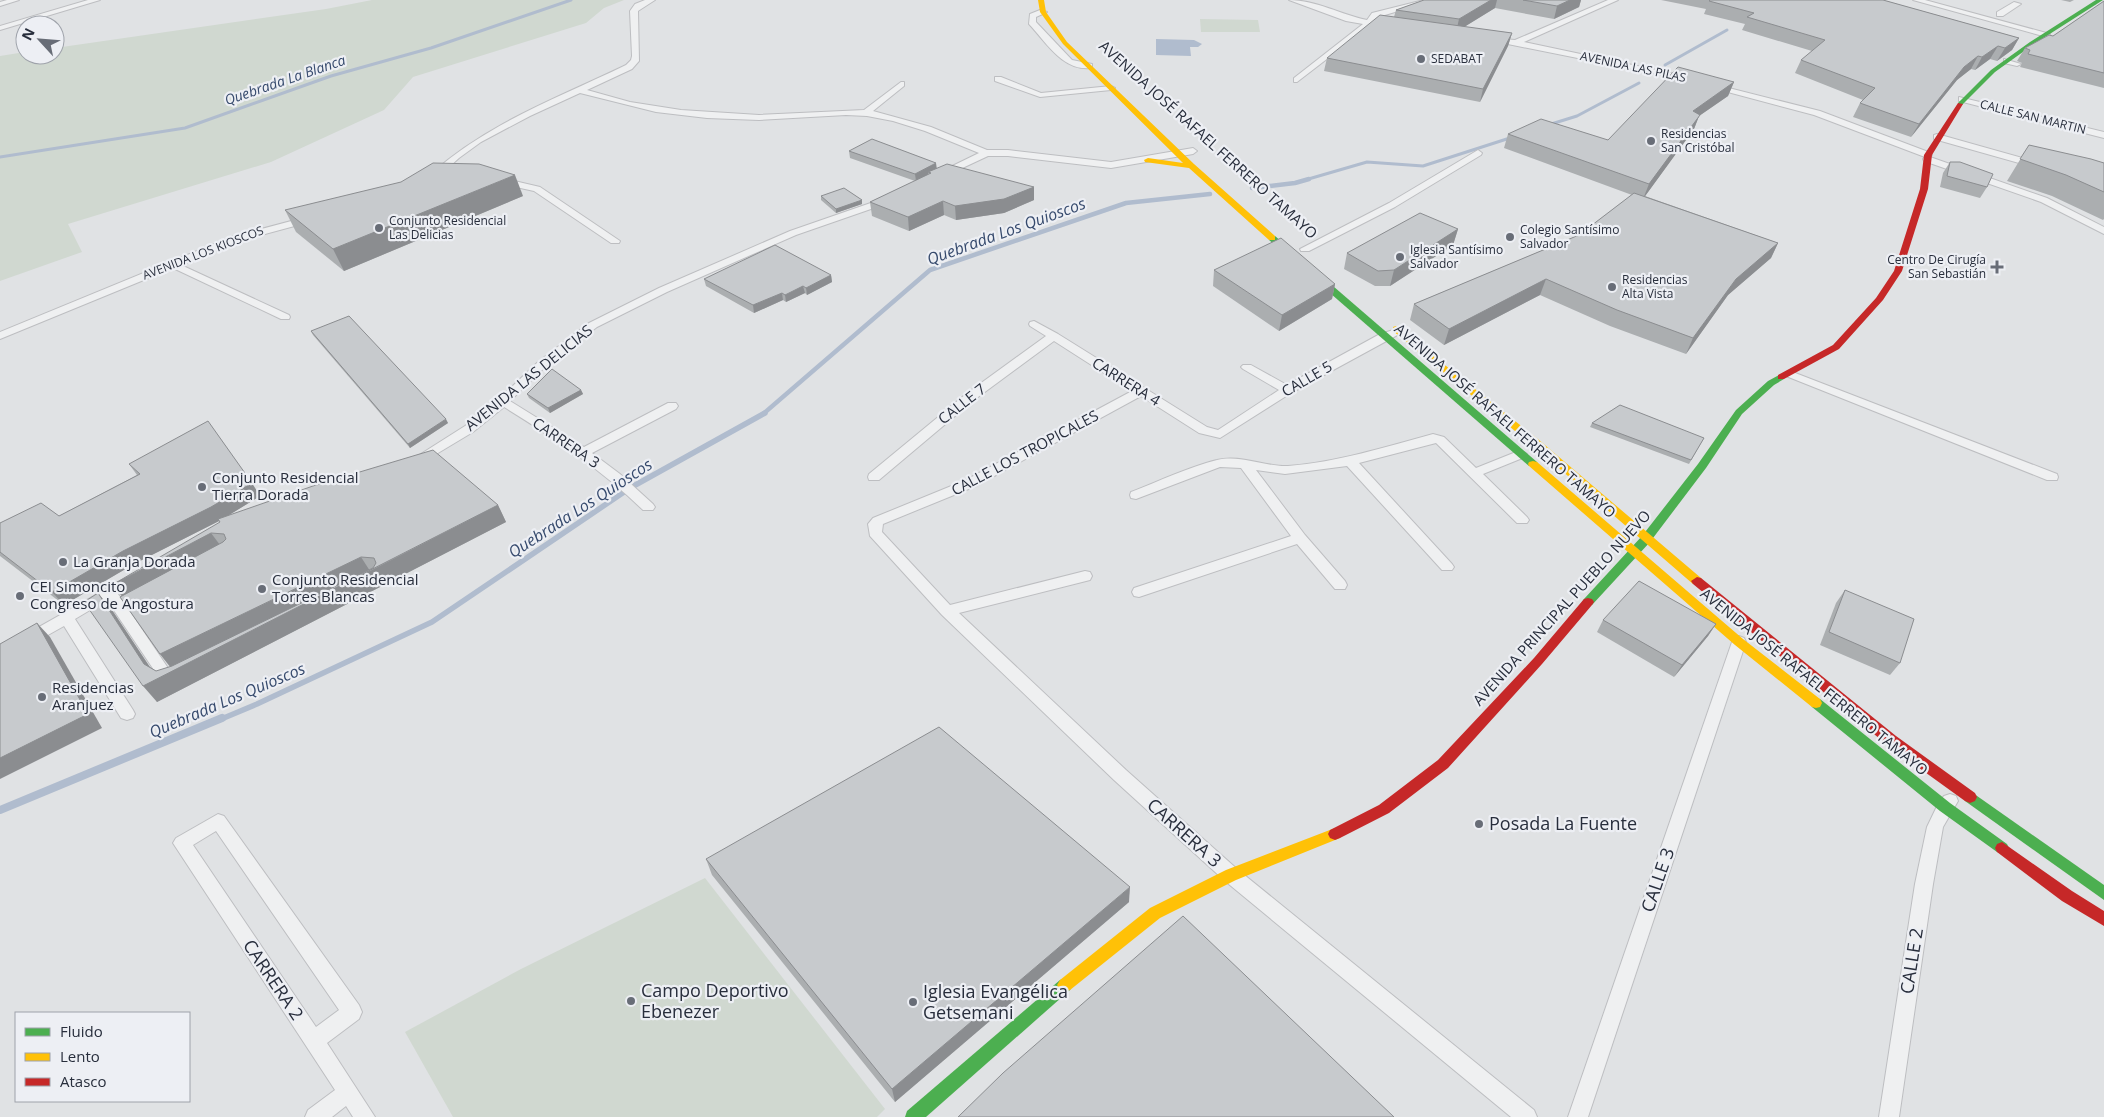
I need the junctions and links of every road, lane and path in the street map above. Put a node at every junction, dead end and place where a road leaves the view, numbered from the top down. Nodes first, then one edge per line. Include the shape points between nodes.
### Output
1 (11, 0) edge
2 (67, 0) edge
3 (96, 0) edge
4 (651, 0) edge
5 (1041, 0) edge
6 (1293, 0) edge
7 (1307, 0) edge
8 (1432, 0) edge
9 (1614, 0) edge
10 (1917, 0) edge
11 (1947, 0) edge
12 (2102, 0) edge
13 (0, 4) edge
14 (2017, 4) dead end
15 (79, 5) junction
16 (2000, 14) junction
17 (1059, 15) dead end
18 (1359, 20) junction
19 (1369, 23) junction
20 (0, 28) edge
21 (1395, 28) edge
22 (2050, 31) junction
23 (1480, 38) edge
24 (1515, 42) junction
25 (1297, 80) dead end
26 (901, 84) dead end
27 (997, 84) dead end
28 (1111, 88) junction
29 (582, 91) junction
30 (1962, 99) junction
31 (1144, 104) dead end
32 (866, 113) junction
33 (2104, 135) edge
34 (1937, 137) junction
35 (1180, 139) dead end
36 (986, 153) junction
37 (1478, 153) dead end
38 (1179, 154) junction
39 (1196, 154) joint
40 (1927, 157) junction
41 (1148, 160) junction
42 (1191, 166) junction
43 (2042, 166) edge
44 (450, 179) edge
45 (495, 181) edge
46 (928, 181) edge
47 (1243, 196) dead end
48 (896, 197) edge
49 (1257, 209) dead end
50 (323, 216) edge
51 (2104, 231) edge
52 (615, 241) dead end
53 (1301, 246) joint
54 (1317, 260) dead end
55 (171, 264) junction
56 (285, 317) dead end
57 (1384, 319) dead end
58 (1034, 324) dead end
59 (1398, 331) junction
60 (0, 336) edge
61 (1054, 336) junction
62 (1384, 336) junction
63 (1247, 367) dead end
64 (1790, 374) junction
65 (1287, 390) junction
66 (1141, 391) junction
67 (503, 402) junction
68 (672, 406) dead end
69 (1220, 434) joint
70 (582, 452) junction
71 (1521, 454) junction
72 (1350, 461) junction
73 (1245, 464) junction
74 (406, 465) edge
75 (1474, 473) junction
76 (2052, 476) dead end
77 (874, 477) dead end
78 (1136, 495) dead end
79 (648, 507) dead end
80 (1522, 520) dead end
81 (878, 521) joint
82 (1300, 538) junction
83 (1646, 539) junction
84 (1634, 552) junction
85 (1446, 568) dead end
86 (144, 573) edge
87 (1085, 576) dead end
88 (1340, 585) dead end
89 (1140, 592) dead end
90 (110, 593) junction
91 (139, 603) edge
92 (947, 611) junction
93 (122, 612) junction
94 (67, 619) junction
95 (1739, 642) junction
96 (0, 656) edge
97 (189, 672) edge
98 (127, 714) dead end
99 (1961, 791) junction
100 (1945, 806) junction
101 (1231, 875) junction
102 (2104, 893) edge
103 (2104, 919) edge
104 (314, 1041) junction
105 (348, 1092) junction
106 (315, 1117) edge
107 (365, 1117) edge
108 (913, 1117) edge
109 (1527, 1117) edge
110 (1578, 1117) edge
111 (1889, 1117) edge

1 - 13 street
2 - 15 street
3 - 15 street
4 - 29 street via 638,6 634,12 635,61
5 - 28 street, AVENIDA JOSÉ RAFAEL FERRERO TAMAYO via 1053,28
6 - 18 street
7 - 18 street
8 - 19 street via 1375,14
9 - 24 street
10 - 22 street
11 - 16 street
12 - 22 street, AVENIDA PRINCIPAL PUEBLO NUEVO
14 - 16 street
15 - 20 street
16 - 22 street
17 - 31 street, AVENIDA JOSÉ RAFAEL FERRERO TAMAYO via 1082,45
18 - 19 street
19 - 21 street
19 - 25 street
22 - 30 street, AVENIDA PRINCIPAL PUEBLO NUEVO via 2012,62 1984,78
23 - 24 street, AVENIDA LAS PILAS
24 - 40 street, AVENIDA LAS PILAS via 1700,82 1817,113
26 - 32 street
27 - 28 street via 1020,96 1052,96
28 - 38 street, AVENIDA JOSÉ RAFAEL FERRERO TAMAYO
29 - 32 street via 636,106 690,114 784,118
29 - 44 street via 552,102 482,138 455,156 427,182
30 - 33 street, CALLE SAN MARTIN
30 - 34 street, AVENIDA PRINCIPAL PUEBLO NUEVO
32 - 36 street via 901,121
34 - 40 street, AVENIDA PRINCIPAL PUEBLO NUEVO
34 - 43 street
35 - 39 street, AVENIDA JOSÉ RAFAEL FERRERO TAMAYO
36 - 41 street via 1111,165
36 - 46 street
37 - 53 street via 1402,200
38 - 39 street
38 - 41 street
38 - 42 street, AVENIDA JOSÉ RAFAEL FERRERO TAMAYO
40 - 51 street, AVENIDA LAS PILAS via 2044,200
40 - 64 street, AVENIDA PRINCIPAL PUEBLO NUEVO via 1924,189 1906,250 1887,289 1836,347
41 - 42 street
42 - 62 street, AVENIDA JOSÉ RAFAEL FERRERO TAMAYO
45 - 52 street via 537,188
47 - 49 street, AVENIDA JOSÉ RAFAEL FERRERO TAMAYO
48 - 67 street, AVENIDA LAS DELICIAS via 793,233 620,310 573,339
50 - 55 street, AVENIDA LOS KIOSCOS via 252,233
53 - 54 street, AVENIDA JOSÉ RAFAEL FERRERO TAMAYO
55 - 56 street
55 - 60 street, AVENIDA LOS KIOSCOS
57 - 59 street, AVENIDA JOSÉ RAFAEL FERRERO TAMAYO
58 - 61 street, CARRERA 4
59 - 62 street, CALLE 5
59 - 83 street, AVENIDA JOSÉ RAFAEL FERRERO TAMAYO via 1535,442
61 - 66 street, CARRERA 4
61 - 77 street, CALLE 7 via 970,397
62 - 65 street, CALLE 5
62 - 71 street, AVENIDA JOSÉ RAFAEL FERRERO TAMAYO
63 - 65 street
64 - 76 street
64 - 83 street, AVENIDA PRINCIPAL PUEBLO NUEVO via 1771,382 1738,412 1702,466
65 - 69 street, CALLE 5
66 - 69 street, CARRERA 4 via 1203,430
66 - 81 street, CALLE LOS TROPICALES via 971,483
67 - 70 street, CARRERA 3
67 - 74 street, AVENIDA LAS DELICIAS via 454,438
68 - 70 street
70 - 79 street, CARRERA 3 via 630,488
71 - 75 street
71 - 84 street, AVENIDA JOSÉ RAFAEL FERRERO TAMAYO
72 - 73 street via 1285,470
72 - 75 street via 1436,438
72 - 85 street
73 - 78 street via 1219,463
73 - 82 street
75 - 80 street
81 - 92 street, CARRERA 3 via 875,533
82 - 88 street
82 - 89 street
83 - 84 street, AVENIDA PRINCIPAL PUEBLO NUEVO
83 - 99 street, AVENIDA JOSÉ RAFAEL FERRERO TAMAYO via 1891,740
84 - 95 street, AVENIDA JOSÉ RAFAEL FERRERO TAMAYO
84 - 101 street, AVENIDA PRINCIPAL PUEBLO NUEVO via 1532,668 1435,770 1384,809 1339,832
86 - 90 street
87 - 92 street
90 - 93 street
90 - 94 street
91 - 93 street
92 - 101 street, CARRERA 3
93 - 97 street via 165,675 170,679
94 - 96 street
94 - 98 street
95 - 100 street, AVENIDA JOSÉ RAFAEL FERRERO TAMAYO
95 - 110 street, CALLE 3
99 - 100 street
99 - 102 street, AVENIDA JOSÉ RAFAEL FERRERO TAMAYO
100 - 103 street, AVENIDA JOSÉ RAFAEL FERRERO TAMAYO via 2067,896
100 - 111 street, CALLE 2 via 1935,827 1924,884
101 - 108 street, AVENIDA PRINCIPAL PUEBLO NUEVO via 1155,912 1056,992
101 - 109 street, CARRERA 3
104 - 104 street, CARRERA 2 via 182,843 218,821 352,1012
104 - 105 street, CARRERA 2
105 - 106 street
105 - 107 street, CARRERA 2

